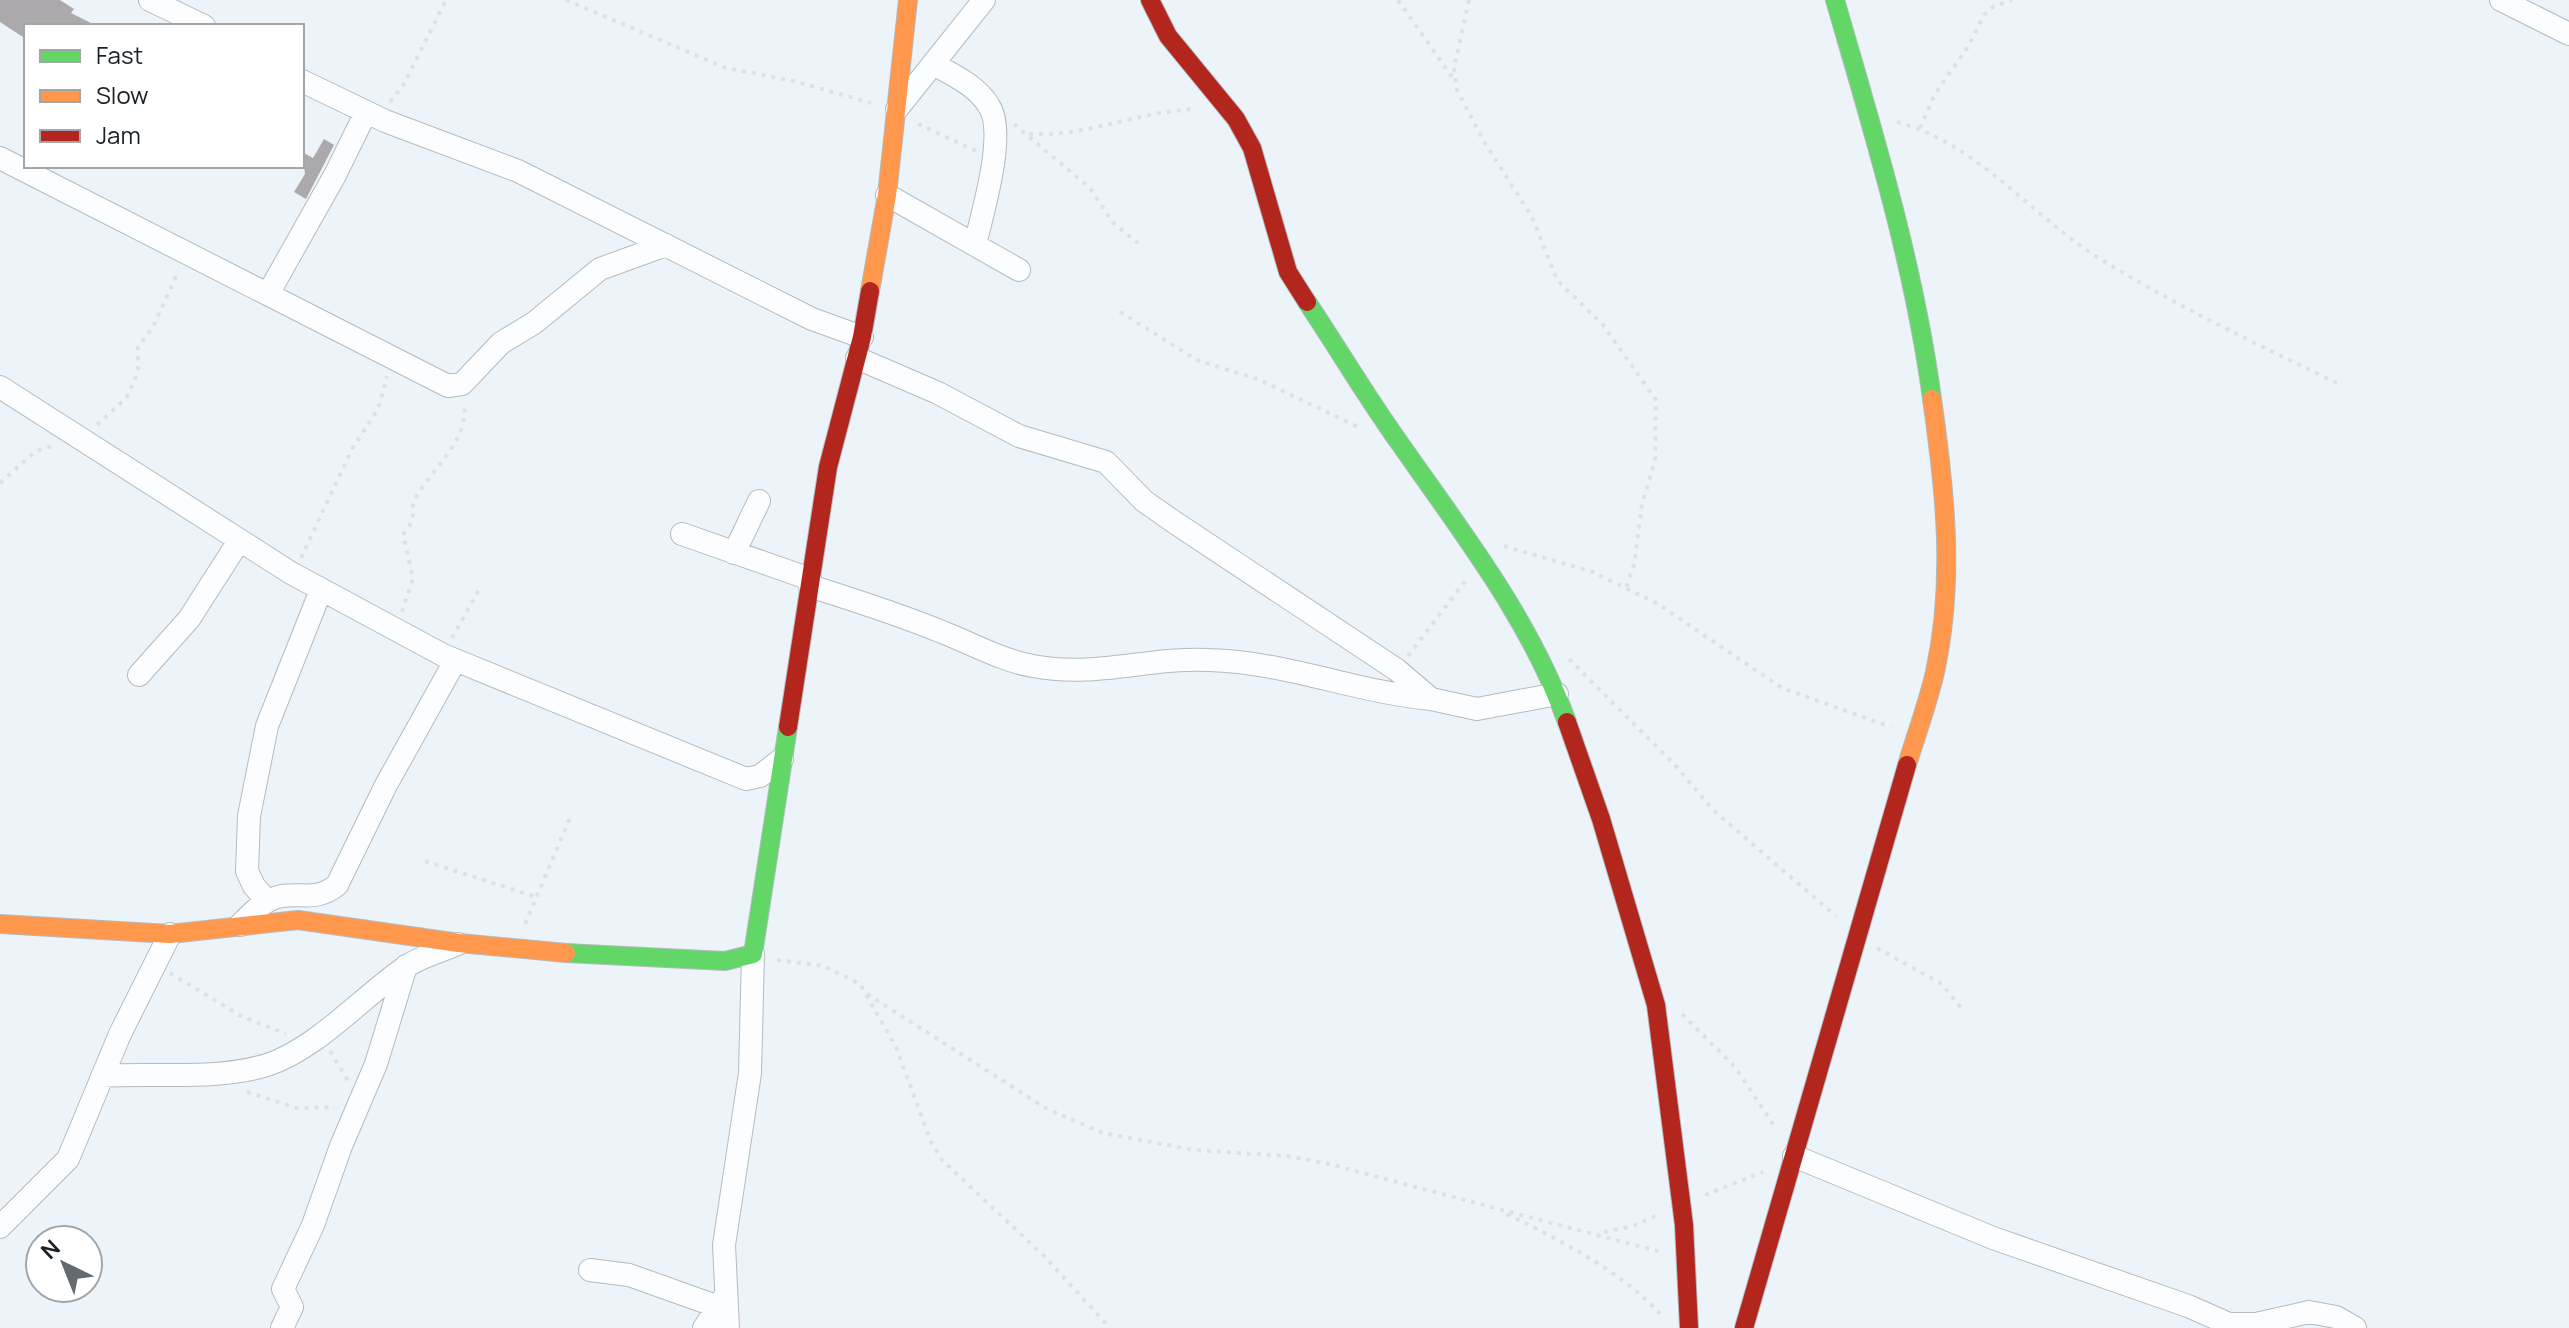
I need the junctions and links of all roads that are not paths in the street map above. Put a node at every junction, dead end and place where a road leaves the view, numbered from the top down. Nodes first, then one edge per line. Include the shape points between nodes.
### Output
1 (150, 0) edge
2 (908, 0) edge
3 (984, 0) edge
4 (1150, 0) edge
5 (1835, 0) edge
6 (2501, 0) edge
7 (191, 14) edge
8 (2569, 34) edge
9 (935, 65) junction
10 (304, 82) edge
11 (897, 109) junction
12 (368, 113) junction
13 (0, 158) edge
14 (887, 195) junction
15 (666, 245) junction
16 (975, 245) junction
17 (1019, 270) dead end
18 (268, 294) junction
19 (860, 347) junction
20 (0, 387) edge
21 (759, 501) dead end
22 (682, 534) dead end
23 (239, 541) junction
24 (734, 553) junction
25 (810, 582) junction
26 (321, 590) junction
27 (449, 658) junction
28 (139, 675) dead end
29 (1557, 694) junction
30 (1431, 699) junction
31 (782, 759) junction
32 (267, 901) junction
33 (0, 924) edge
34 (240, 925) junction
35 (170, 934) junction
36 (459, 943) junction
37 (754, 957) junction
38 (406, 966) junction
39 (102, 1076) junction
40 (1794, 1151) junction
41 (0, 1227) edge
42 (590, 1270) dead end
43 (721, 1300) junction
44 (282, 1328) edge
45 (704, 1328) edge
46 (728, 1328) edge
47 (1689, 1328) edge
48 (1744, 1328) edge
49 (2355, 1328) edge

1 - 7 street
2 - 11 street
3 - 9 street
4 - 29 street via 1168,36 1252,148 1288,272 1483,559 1535,644
5 - 40 street via 1926,353 1947,505 1945,596 1935,672
6 - 8 street
9 - 11 street
9 - 16 street via 970,85 994,117 993,158
10 - 12 street
11 - 14 street
12 - 15 street via 518,171
12 - 18 street
13 - 18 street
14 - 16 street
14 - 19 street
15 - 18 street via 600,269 501,343 453,387
15 - 19 street
16 - 17 street
19 - 25 street via 828,467
19 - 30 street via 1019,436 1106,462 1144,501 1397,670
20 - 23 street
21 - 24 street
22 - 24 street
23 - 26 street
23 - 28 street via 189,619
24 - 25 street
25 - 30 street via 1036,667 1098,672 1208,659 1288,669 1385,695
25 - 31 street
26 - 27 street
26 - 32 street via 267,726 249,816 247,871
27 - 31 street via 746,779 760,776
27 - 32 street via 337,885 310,898
29 - 30 street via 1477,709
29 - 47 street via 1601,819 1656,1005 1681,1203
31 - 37 street
32 - 34 street
33 - 35 street
34 - 35 street
34 - 36 street via 298,920
35 - 39 street
36 - 37 street via 630,959
36 - 38 street
37 - 43 street via 750,1073
38 - 39 street via 277,1060 228,1075
38 - 44 street via 387,1032 283,1289 292,1308
39 - 41 street via 68,1159
40 - 48 street
40 - 49 street via 1993,1238 2229,1324 2256,1324 2309,1312 2336,1317
42 - 43 street
43 - 45 street
43 - 46 street

